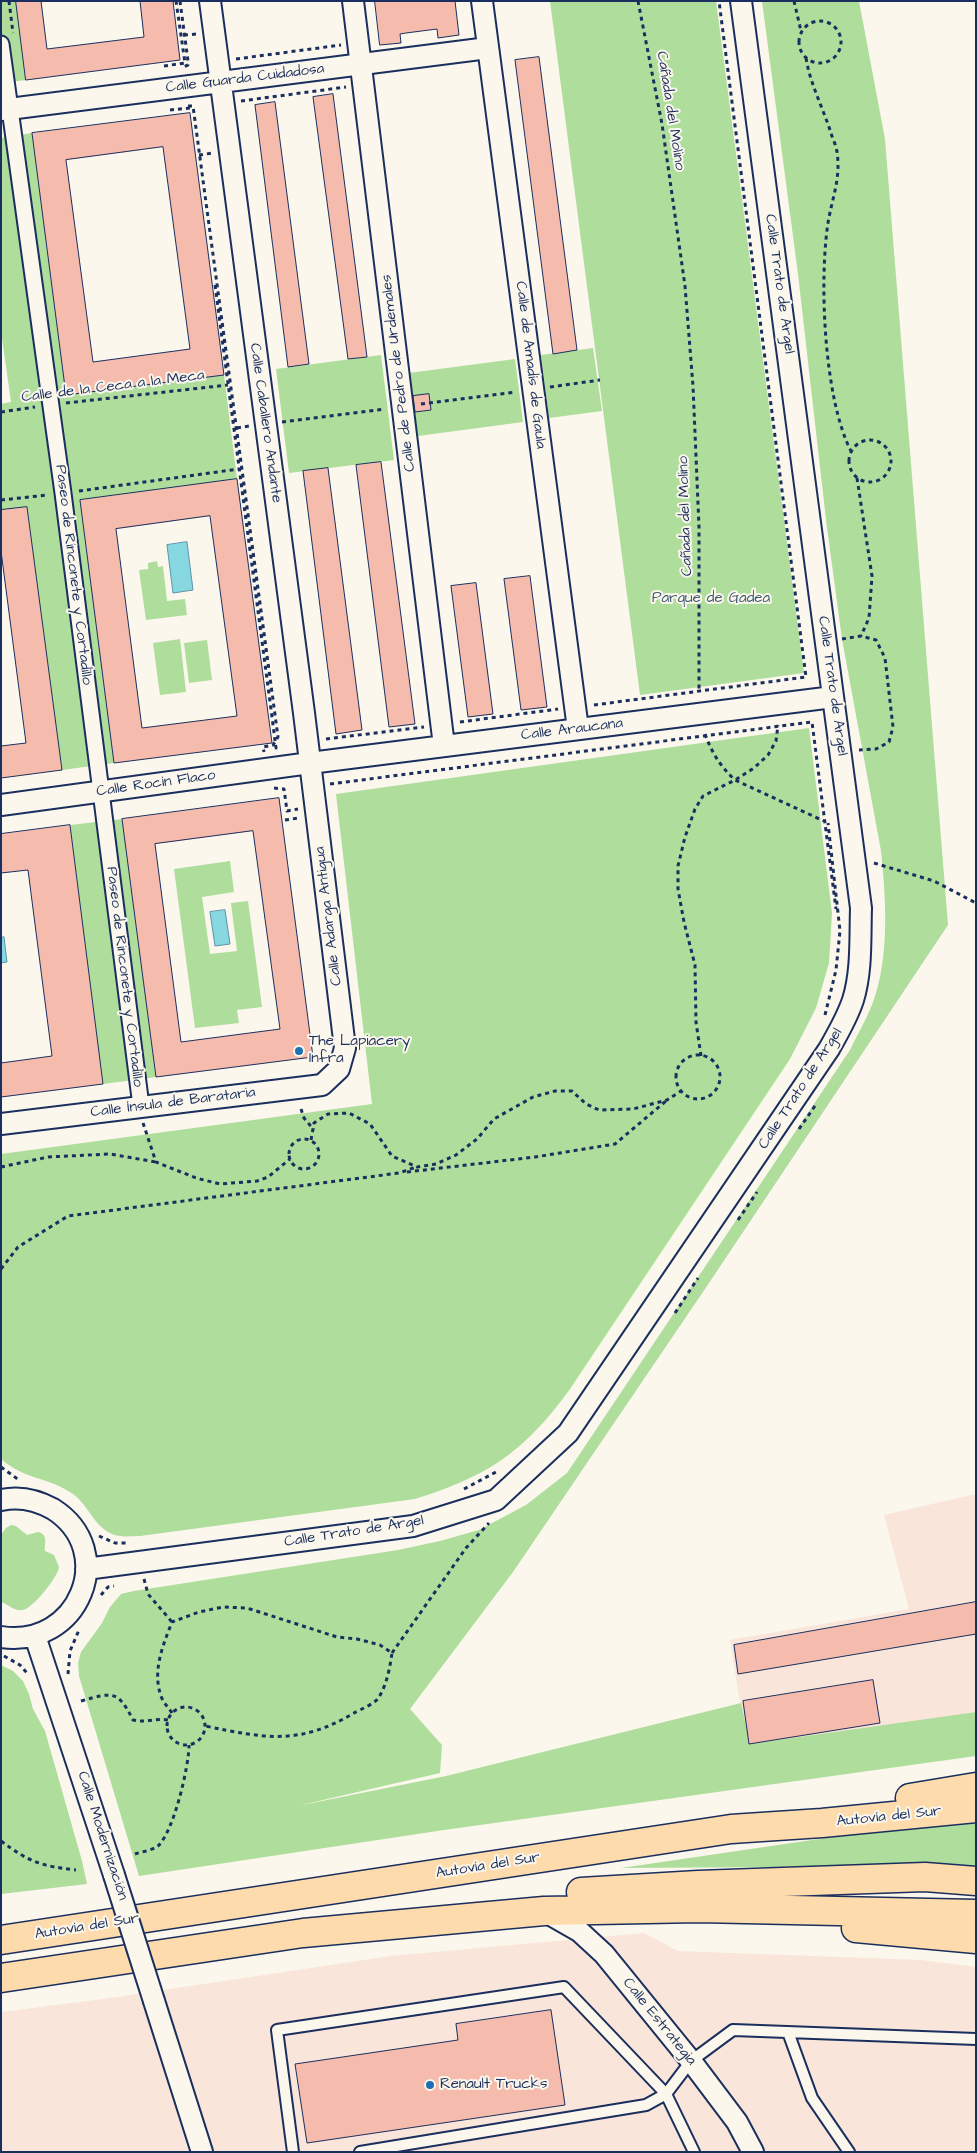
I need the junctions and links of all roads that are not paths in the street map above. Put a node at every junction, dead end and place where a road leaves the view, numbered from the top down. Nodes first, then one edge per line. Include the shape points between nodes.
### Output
1 (210, 1) edge
2 (353, 1) edge
3 (482, 1) edge
4 (741, 1) edge
5 (1, 44) edge
6 (488, 48) junction
7 (361, 64) junction
8 (220, 82) junction
9 (6, 110) edge
10 (833, 697) junction
11 (578, 729) junction
12 (444, 746) junction
13 (310, 763) junction
14 (100, 791) junction
15 (1, 805) edge
16 (339, 1069) joint
17 (141, 1106) junction
18 (1, 1124) edge
19 (1, 1486) edge
20 (23, 1498) junction
21 (1, 1500) edge
22 (86, 1569) junction
23 (35, 1636) junction
24 (1, 1637) edge
25 (976, 1788) edge
26 (976, 1808) edge
27 (731, 1829) junction
28 (976, 1880) edge
29 (611, 1909) junction
30 (544, 1912) junction
31 (976, 1914) edge
32 (303, 1933) junction
33 (976, 1939) edge
34 (1, 1940) edge
35 (1, 1978) edge
36 (788, 2032) junction
37 (976, 2039) edge
38 (691, 2060) junction
39 (666, 2094) junction
40 (202, 2152) edge
41 (293, 2152) edge
42 (360, 2152) edge
43 (694, 2152) edge
44 (753, 2152) edge
45 (849, 2152) edge

1 - 8 street, Calle Caballero Andante
2 - 7 street, Calle de Pedro de Urdemales
3 - 6 street, Calle de Amadís de Gaula
4 - 10 street, Calle Trato de Argel
5 - 9 street, Paseo de Rinconete y Cortadillo
6 - 7 street, Calle Guarda Cuidadosa
6 - 11 street, Calle de Amadís de Gaula
7 - 8 street, Calle Guarda Cuidadosa
7 - 12 street, Calle de Pedro de Urdemales
8 - 9 street, Calle Guarda Cuidadosa
8 - 13 street, Calle Caballero Andante
9 - 14 street, Paseo de Rinconete y Cortadillo via 50,405
10 - 11 street, Calle Araucana
10 - 22 street, Calle Trato de Argel via 860,908 860,957 853,999 829,1049 568,1433 496,1500 413,1526 146,1573
11 - 12 street, Calle Araucana
12 - 13 street, Calle Araucana
13 - 14 street, Calle Rocín Flaco via 265,759
13 - 16 street, Calle Adarga Antigua via 345,1048
14 - 15 street, Calle Rocín Flaco
14 - 17 street, Paseo de Rinconete y Cortadillo
16 - 17 street, Calle Ínsula de Barataria via 322,1085
17 - 18 street, Calle Ínsula de Barataria
19 - 20 street
20 - 21 street
20 - 22 street via 43,1503 75,1530 84,1549
22 - 23 street via 83,1592 72,1611 56,1627
23 - 24 street
23 - 40 street, Calle Modernización, bridge
25 - 27 highway
26 - 27 highway, Autovía del Sur
27 - 34 highway, Autovía del Sur
28 - 32 highway via 926,1878 698,1885 564,1894
29 - 30 highway
29 - 31 highway
29 - 33 highway via 666,1922 834,1926
30 - 32 highway
30 - 38 street, Calle Estrategia via 579,1931 604,1954
32 - 35 highway
36 - 37 lane
36 - 38 lane via 733,2030
36 - 45 lane via 812,2098
38 - 39 lane
38 - 44 street, Calle Estrategia via 737,2122
39 - 41 lane via 564,1987 277,2030
39 - 42 lane via 646,2105
39 - 43 lane

